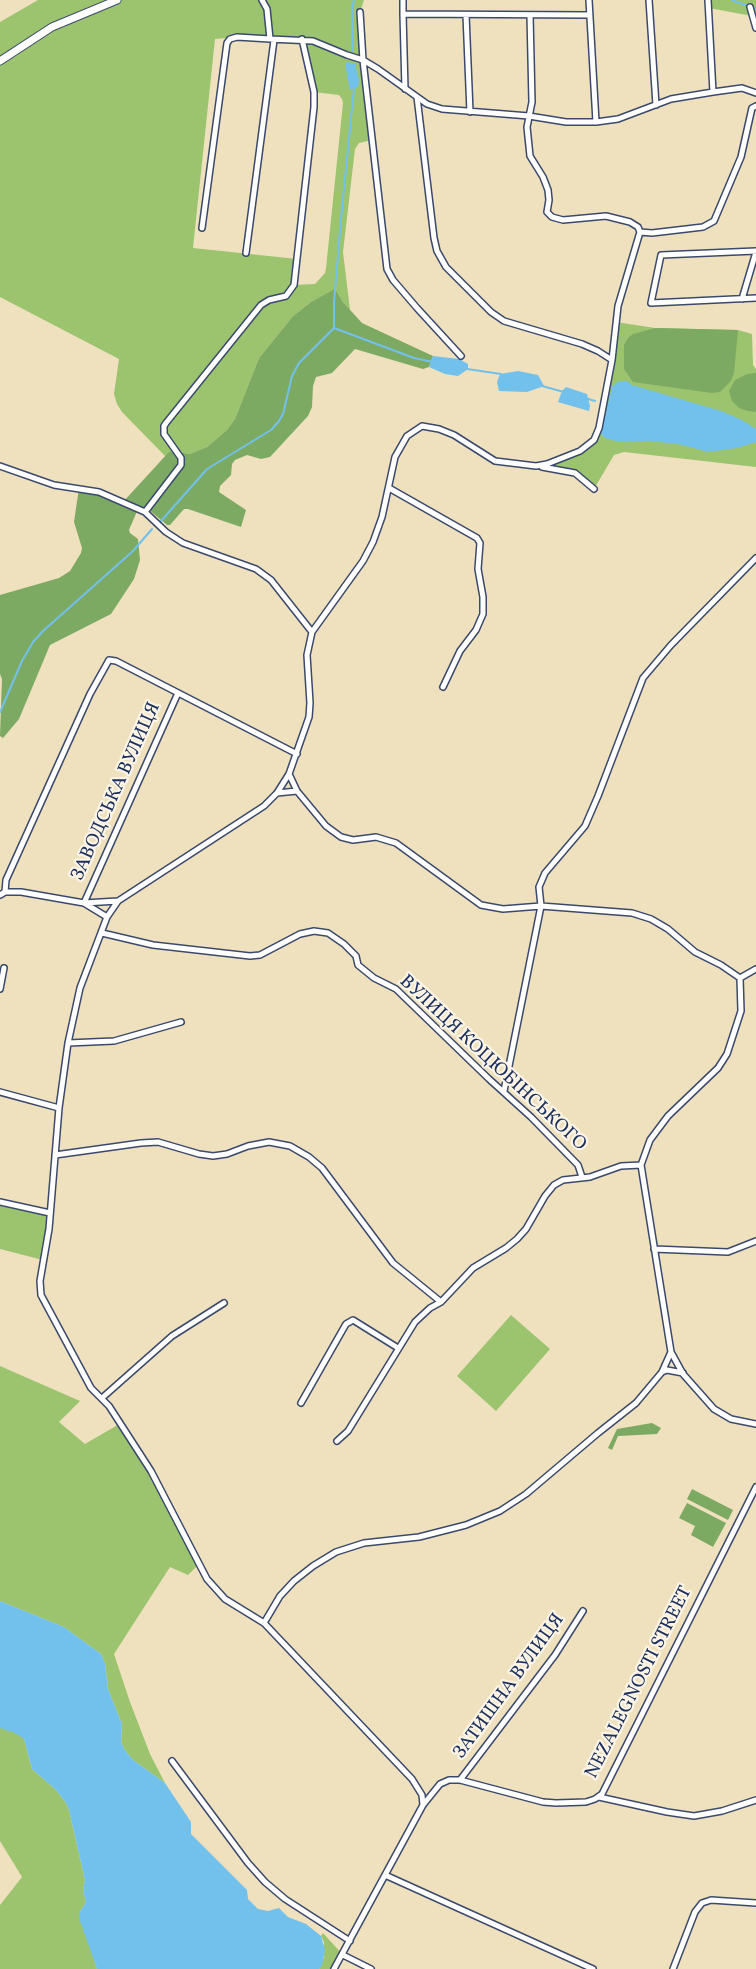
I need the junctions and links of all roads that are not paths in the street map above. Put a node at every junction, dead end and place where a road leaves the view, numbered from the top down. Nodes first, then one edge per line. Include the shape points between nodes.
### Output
1 (117, 0) edge
2 (262, 0) edge
3 (403, 0) edge
4 (589, 0) edge
5 (649, 0) edge
6 (708, 0) edge
7 (750, 7) dead end
8 (360, 12) dead end
9 (404, 14) junction
10 (466, 15) junction
11 (530, 15) junction
12 (590, 15) junction
13 (756, 28) edge
14 (302, 39) junction
15 (272, 40) junction
16 (0, 60) edge
17 (363, 60) junction
18 (406, 89) junction
19 (714, 92) junction
20 (756, 93) edge
21 (416, 97) junction
22 (656, 105) junction
23 (756, 106) edge
24 (470, 112) junction
25 (528, 116) junction
26 (596, 122) junction
27 (202, 228) dead end
28 (640, 232) junction
29 (756, 251) edge
30 (246, 253) dead end
31 (756, 298) edge
32 (742, 299) junction
33 (461, 356) dead end
34 (612, 360) junction
35 (0, 466) edge
36 (536, 466) junction
37 (389, 488) junction
38 (594, 489) dead end
39 (145, 512) junction
40 (756, 558) edge
41 (312, 632) junction
42 (444, 687) dead end
43 (178, 692) junction
44 (297, 754) junction
45 (289, 774) junction
46 (297, 791) junction
47 (277, 793) junction
48 (3, 894) edge
49 (118, 902) junction
50 (84, 903) junction
51 (541, 906) junction
52 (107, 917) junction
53 (102, 933) junction
54 (4, 968) dead end
55 (756, 969) edge
56 (740, 978) junction
57 (0, 989) edge
58 (181, 1022) dead end
59 (68, 1043) junction
60 (504, 1091) junction
61 (0, 1092) edge
62 (59, 1108) junction
63 (55, 1155) junction
64 (640, 1165) junction
65 (582, 1177) junction
66 (0, 1202) edge
67 (50, 1213) junction
68 (756, 1241) edge
69 (654, 1249) junction
70 (441, 1302) junction
71 (224, 1303) dead end
72 (398, 1348) junction
73 (671, 1352) junction
74 (662, 1372) junction
75 (683, 1374) junction
76 (102, 1398) junction
77 (301, 1403) dead end
78 (756, 1424) edge
79 (337, 1441) dead end
80 (756, 1487) edge
81 (583, 1611) dead end
82 (264, 1623) junction
83 (172, 1761) dead end
84 (460, 1780) junction
85 (599, 1797) junction
86 (756, 1800) edge
87 (423, 1805) junction
88 (385, 1875) junction
89 (756, 1903) edge
90 (350, 1940) junction
91 (343, 1955) junction
92 (334, 1969) edge
93 (371, 1969) edge
94 (593, 1969) edge
95 (673, 1969) edge

1 - 16 main road via 52,28
2 - 15 street
3 - 9 street
4 - 12 street
5 - 22 street
6 - 19 street
7 - 13 street
8 - 17 street
9 - 10 street
9 - 18 street
10 - 11 street
10 - 24 street
11 - 12 street
11 - 25 street via 532,102
12 - 26 street
14 - 15 street
14 - 17 street
14 - 39 street via 314,92 314,107 294,285 286,296 261,305 166,423 164,434 181,458 181,466
15 - 27 street via 237,37 227,43
15 - 30 street
17 - 18 street
17 - 33 street via 389,273
18 - 21 street
19 - 20 street via 742,88
19 - 22 street
21 - 24 street via 437,107
21 - 34 street via 434,238 446,267 504,321 582,344
22 - 26 street via 618,119
23 - 28 street via 752,108 742,157 714,221 702,227 652,234
24 - 25 street
25 - 26 street via 566,122
25 - 28 street via 530,156 546,185 549,200 546,209 550,215 563,220 606,216 630,222
28 - 34 street via 618,306
29 - 32 street
29 - 32 street via 661,255 650,303
31 - 32 street
34 - 36 street via 594,440 580,451
35 - 39 street via 54,485 99,492
36 - 37 street via 495,461 454,435 422,426 407,436 398,450
36 - 38 street via 575,472
37 - 41 street via 378,531 367,554
37 - 42 street via 477,538 480,543 478,569 483,614 476,630 460,651
39 - 41 street via 183,543 265,574
40 - 51 street via 671,645 644,678 585,826 545,874 539,887
41 - 44 street via 307,655 309,716
43 - 44 street
43 - 48 street via 116,661 106,663 6,880
43 - 50 street, ЗАВОДСЬКА ВУЛИЦЯ
44 - 45 street
45 - 46 street
45 - 47 street
46 - 47 street
46 - 51 street via 326,826 341,837 353,840 376,837 396,843 481,905 503,909
47 - 49 street via 249,818 135,888
48 - 50 street via 21,892
49 - 50 street
49 - 52 street
50 - 52 street
51 - 56 street via 607,910 651,919 695,952
51 - 60 street
52 - 53 street
53 - 59 street via 76,1000
53 - 60 street, ВУЛИЦЯ КОЦЮБІНСЬКОГО via 153,945 245,956 260,955 300,934 328,933 356,956 358,965 396,989
54 - 57 street
55 - 56 street
56 - 64 street via 741,1011 727,1054 718,1068 668,1116 650,1140
58 - 59 street via 114,1040
59 - 62 street
60 - 65 street, ВУЛИЦЯ КОЦЮБІНСЬКОГО via 578,1165
61 - 62 street
62 - 63 street
63 - 67 street
63 - 70 street via 141,1142 158,1142 214,1156 269,1142 290,1146 322,1168 393,1263
64 - 65 street via 621,1166
64 - 69 street
65 - 70 street via 554,1185 517,1239 473,1268
66 - 67 street
67 - 76 street via 40,1290 91,1388
68 - 69 street via 728,1252
69 - 73 street
70 - 72 street via 416,1322
71 - 76 street via 172,1336
72 - 77 street via 353,1320 346,1324
72 - 79 street via 348,1431
73 - 74 street
73 - 75 street
74 - 75 street
74 - 82 street via 636,1403 526,1494 500,1511 466,1525 419,1537 364,1543 336,1552 294,1581 280,1596
75 - 78 street via 714,1409 731,1419
76 - 82 street via 151,1471 207,1579 225,1599
80 - 85 street, NEZALEGNOSTI STREET
81 - 84 street, ЗАТИШНА ВУЛИЦЯ via 555,1655
82 - 87 street via 412,1779 422,1795
83 - 90 street via 265,1882 284,1899
84 - 85 street, NEZALEGNOSTI STREET via 549,1803 581,1802
84 - 87 street via 440,1784
85 - 86 street via 694,1816 722,1812
87 - 88 street
88 - 90 street
88 - 94 street
89 - 95 street via 711,1900 702,1904 695,1912
90 - 91 street
91 - 92 street
91 - 93 street

